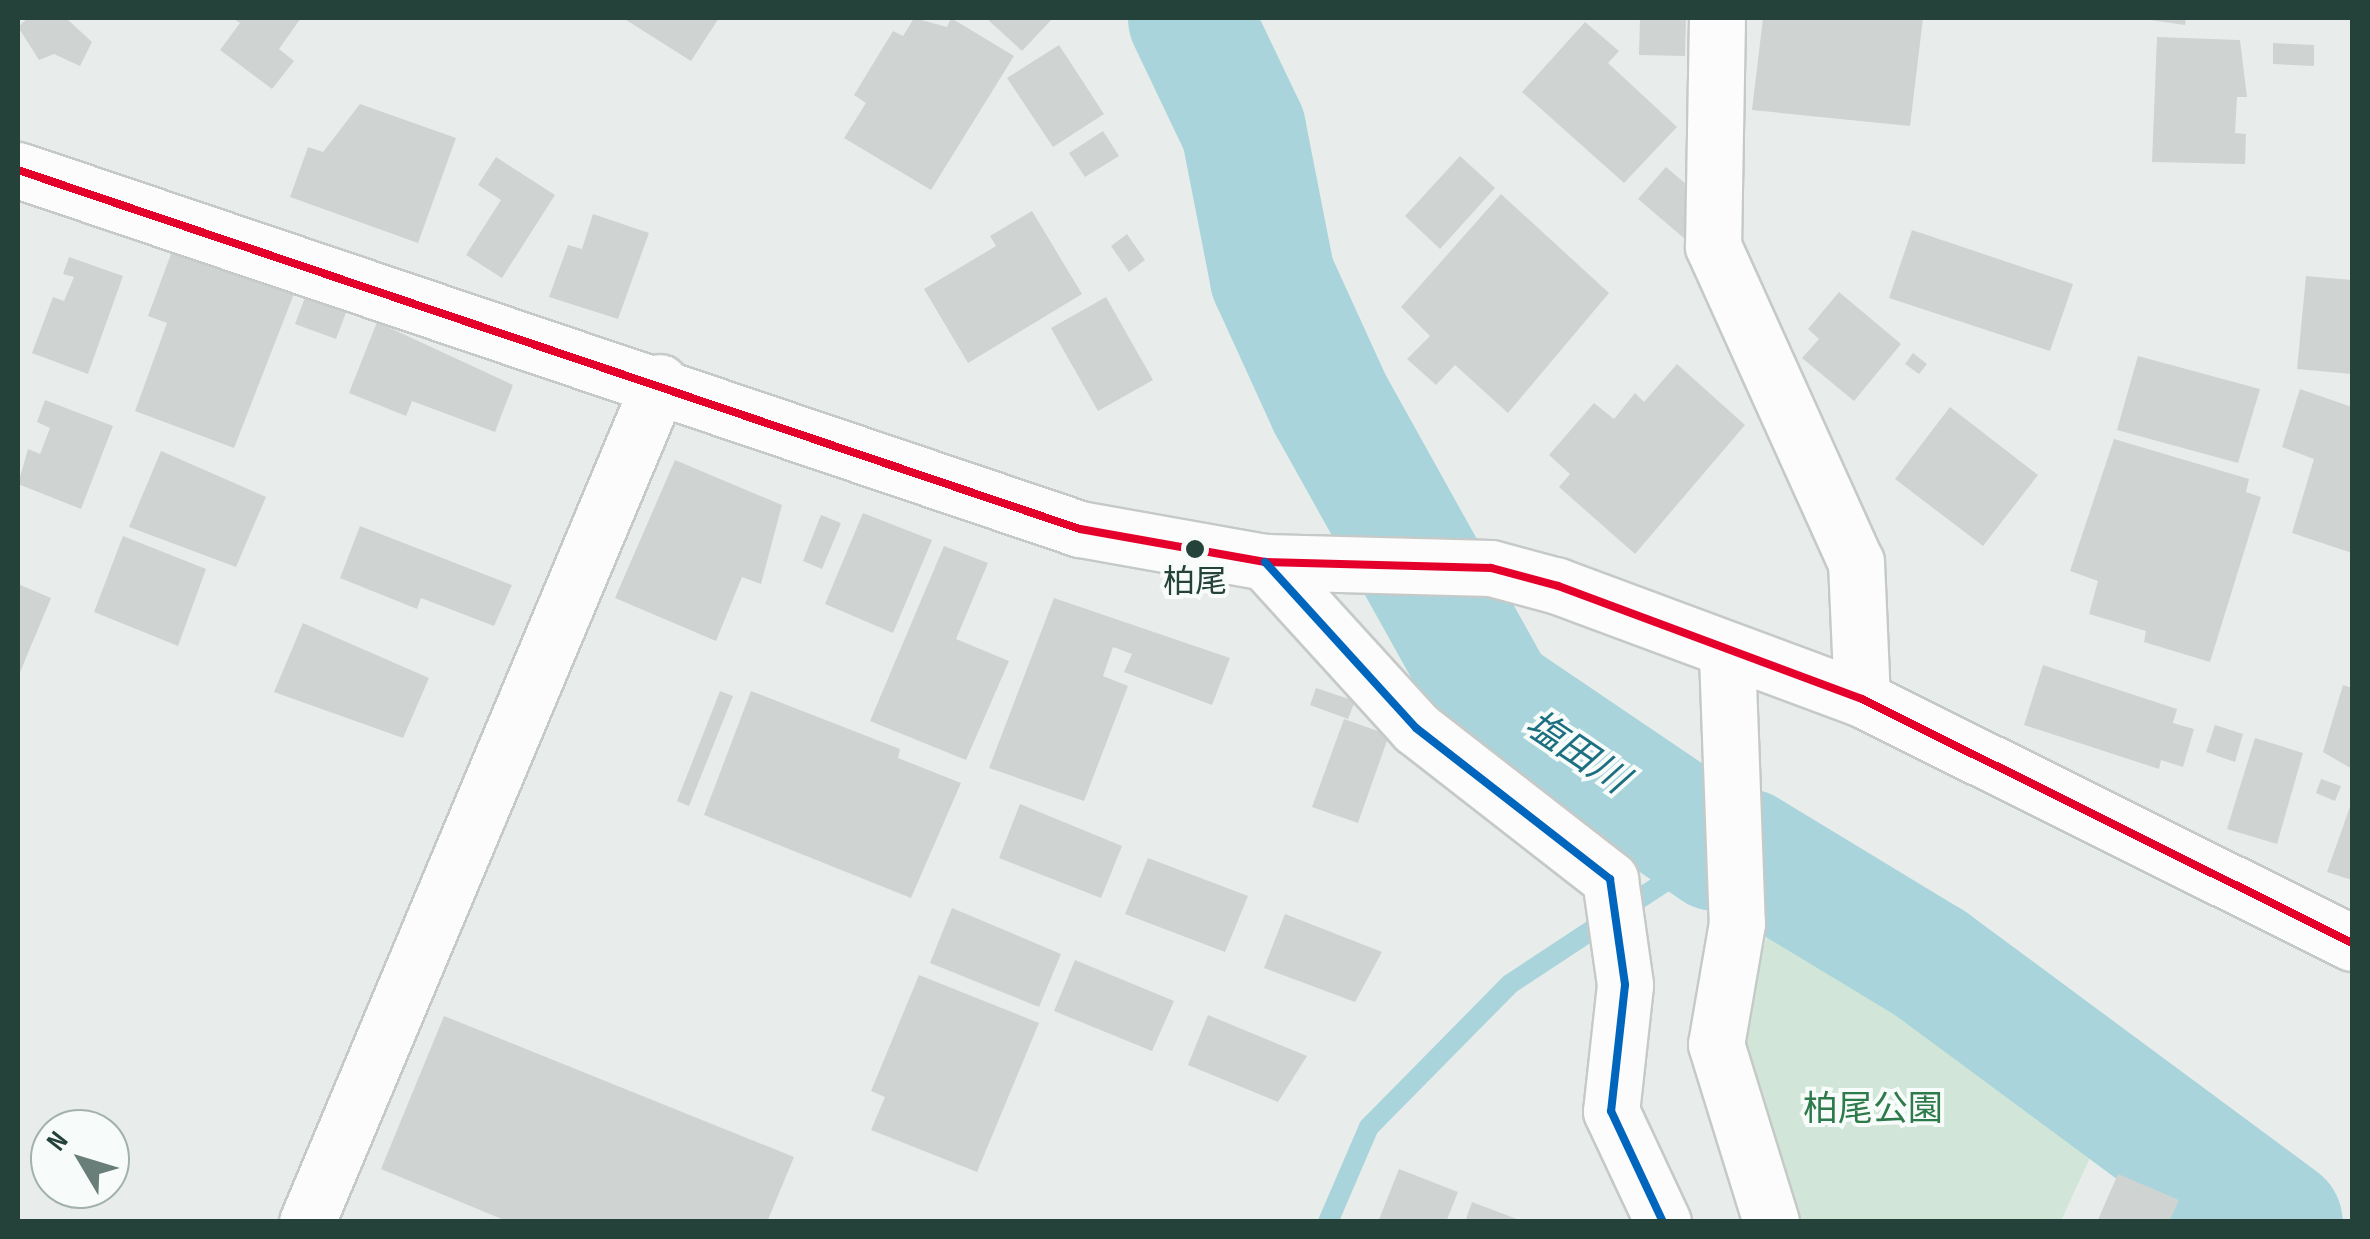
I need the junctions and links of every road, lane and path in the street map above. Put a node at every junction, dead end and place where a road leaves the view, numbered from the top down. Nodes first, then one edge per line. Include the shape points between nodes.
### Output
1 (1717, 18) edge
2 (18, 170) edge
3 (660, 382) junction
4 (1265, 562) junction
5 (1727, 655) junction
6 (1862, 700) junction
7 (2352, 943) edge
8 (307, 1222) edge
9 (1662, 1222) edge
10 (1772, 1222) edge

1 - 6 street via 1713,246 1856,562
2 - 3 street
3 - 4 street via 1080,528
3 - 8 street
4 - 5 street via 1491,568
4 - 9 street via 1416,728 1610,879 1625,985 1611,1110
5 - 6 street
5 - 10 street via 1737,923 1716,1044
6 - 7 street

